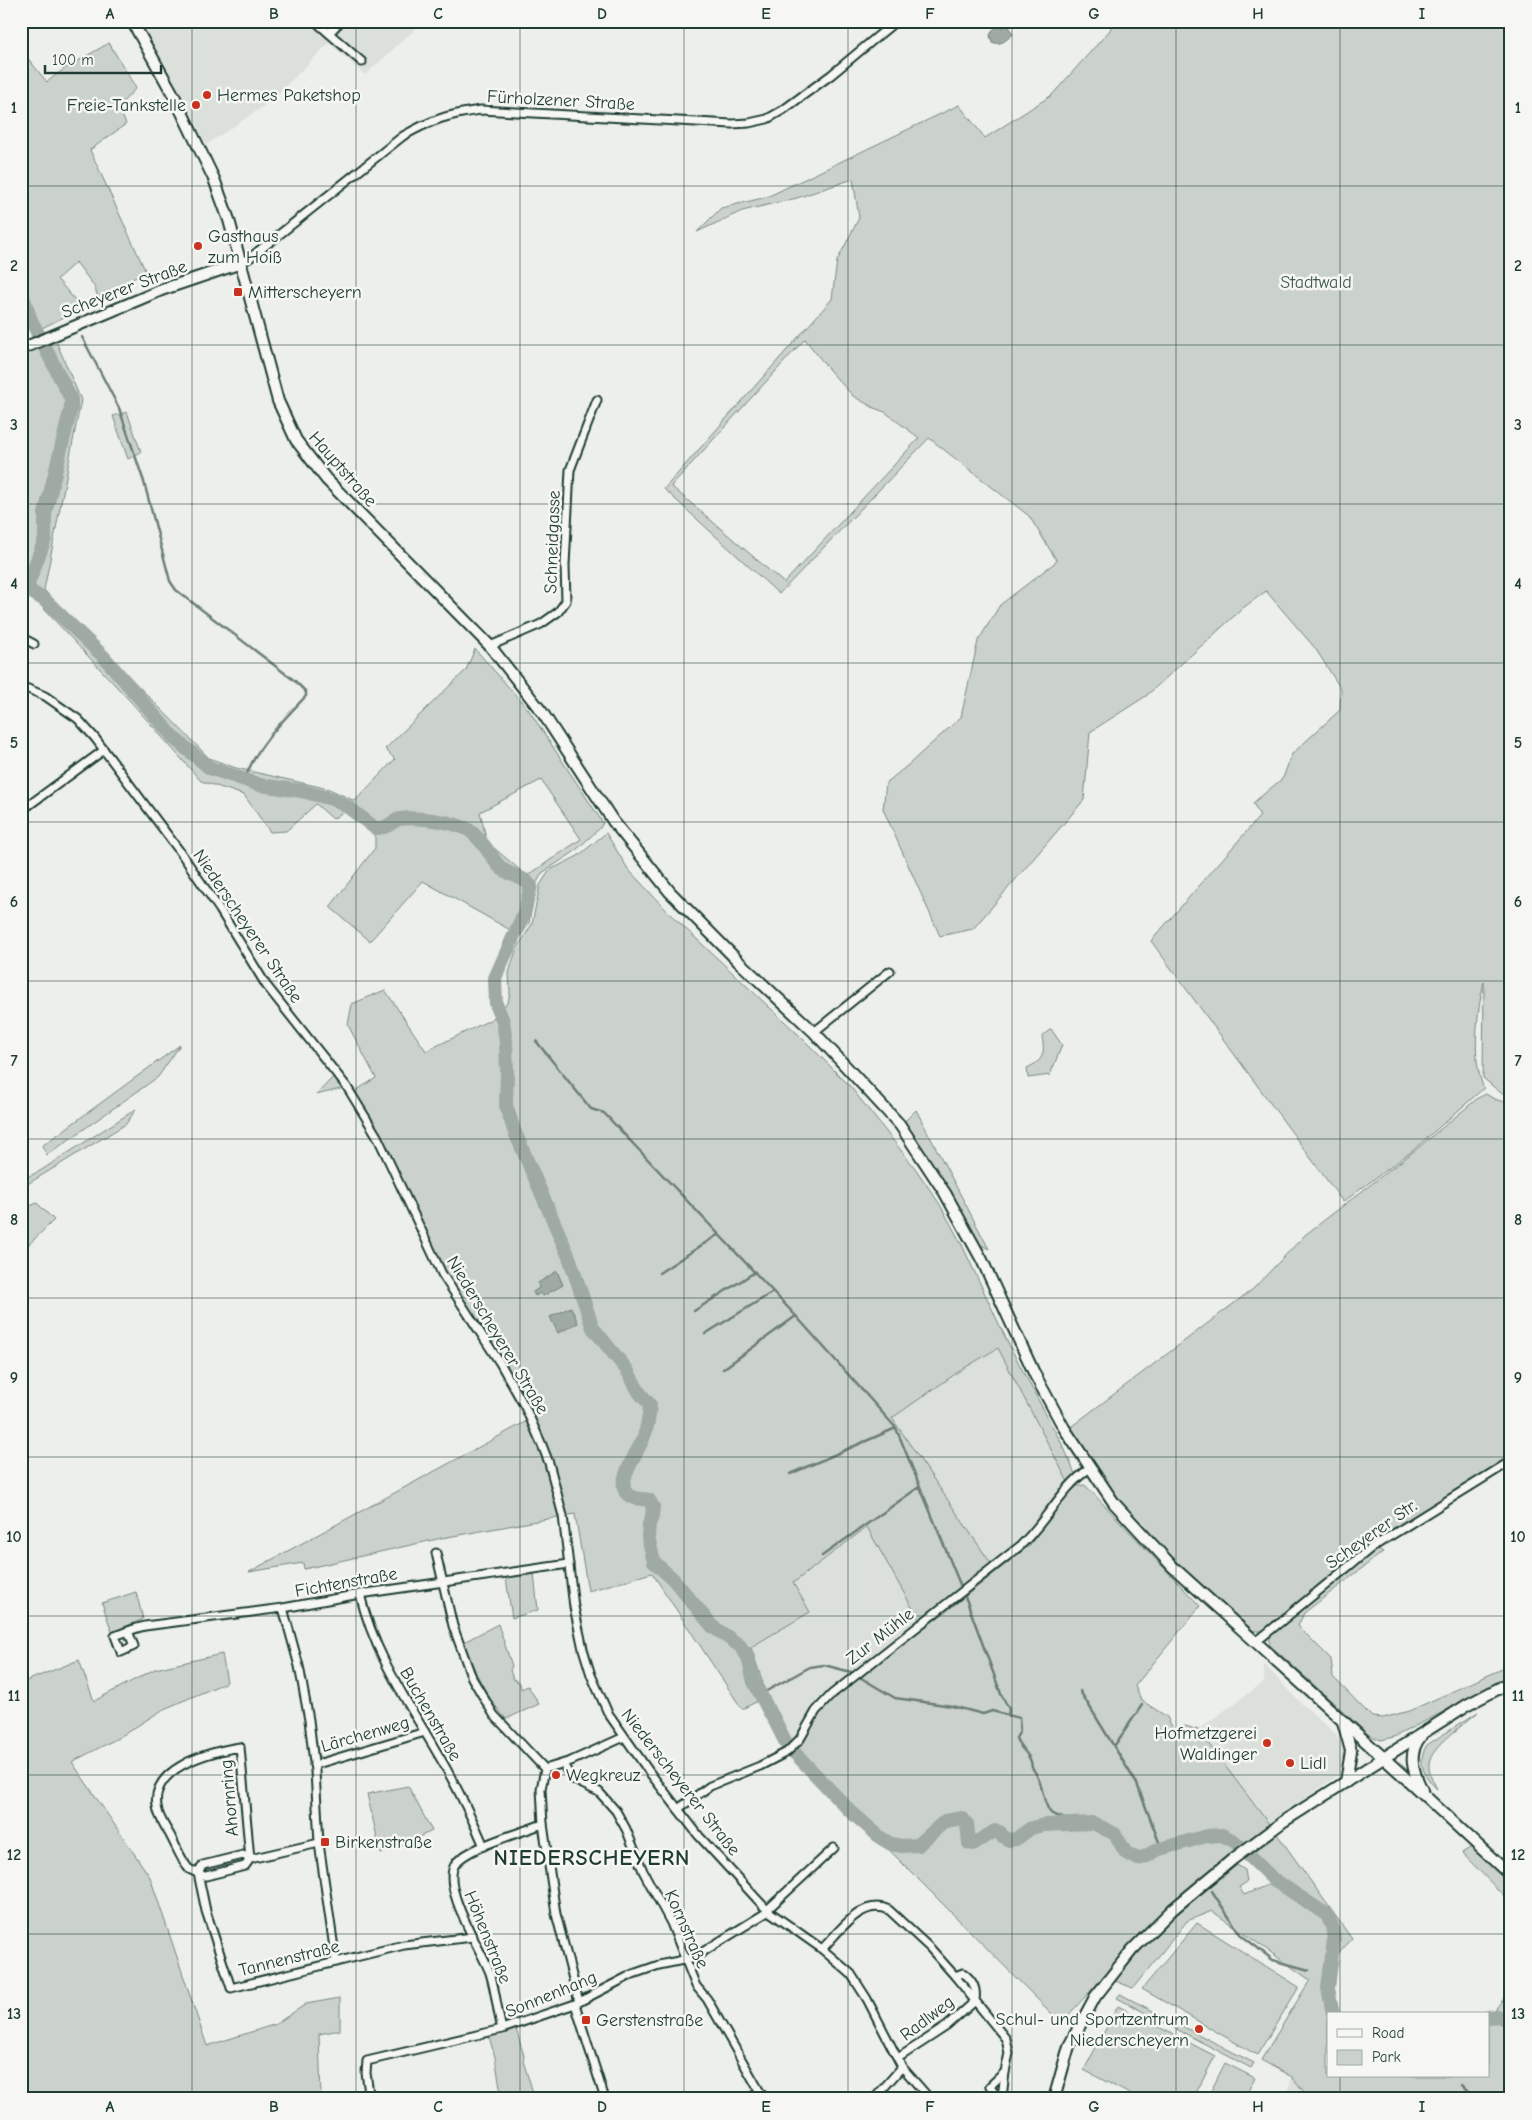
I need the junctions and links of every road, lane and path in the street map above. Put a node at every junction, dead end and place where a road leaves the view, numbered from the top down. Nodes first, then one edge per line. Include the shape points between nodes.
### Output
1 (132, 21) edge
2 (315, 21) edge
3 (340, 21) edge
4 (896, 21) edge
5 (329, 33) junction
6 (362, 62) dead end
7 (240, 263) junction
8 (26, 347) edge
9 (597, 400) dead end
10 (21, 637) edge
11 (34, 644) dead end
12 (490, 646) junction
13 (21, 686) edge
14 (104, 750) junction
15 (21, 811) edge
16 (890, 970) dead end
17 (814, 1032) junction
18 (1511, 1461) edge
19 (1090, 1468) junction
20 (436, 1553) dead end
21 (569, 1564) junction
22 (443, 1581) junction
23 (360, 1594) junction
24 (283, 1608) junction
25 (128, 1631) dead end
26 (1256, 1642) junction
27 (1511, 1682) edge
28 (1344, 1722) junction
29 (1425, 1731) junction
30 (425, 1732) junction
31 (624, 1736) junction
32 (1383, 1758) junction
33 (563, 1764) junction
34 (314, 1765) junction
35 (545, 1769) junction
36 (1346, 1782) junction
37 (1424, 1795) junction
38 (678, 1809) junction
39 (543, 1824) junction
40 (319, 1843) junction
41 (484, 1846) junction
42 (834, 1848) dead end
43 (250, 1860) junction
44 (198, 1873) junction
45 (1511, 1876) edge
46 (768, 1910) junction
47 (473, 1937) junction
48 (822, 1949) junction
49 (686, 1960) junction
50 (336, 1962) junction
51 (955, 1976) junction
52 (975, 2001) junction
53 (577, 2003) junction
54 (502, 2029) junction
55 (898, 2058) junction
56 (902, 2067) junction
57 (1005, 2072) junction
58 (760, 2092) junction
59 (1002, 2096) edge
60 (370, 2099) edge
61 (605, 2099) edge
62 (747, 2099) edge
63 (766, 2099) edge
64 (874, 2099) edge
65 (930, 2099) edge
66 (1054, 2099) edge

1 - 7 main road, Hauptstraße via 174,96 214,179
2 - 5 street
3 - 5 street
4 - 7 street, Fürholzener Straße via 783,110 749,123 481,110 430,121 404,136
5 - 6 street
7 - 8 main road, Scheyerer Straße via 164,289
7 - 12 main road, Hauptstraße via 278,401 296,440 326,478
9 - 12 street, Schneidgasse via 570,470 566,602 541,624
10 - 11 street
12 - 17 main road, Hauptstraße via 542,712 614,821 670,892
13 - 14 street, Niederscheyerer Straße via 45,696 78,719
14 - 15 street
14 - 21 street, Niederscheyerer Straße via 181,853 266,985 347,1087 377,1136 442,1274 500,1363 534,1426 549,1463 563,1516
16 - 17 street
17 - 19 main road, Hauptstraße via 900,1125 945,1193 982,1260 1035,1375
18 - 26 street, Scheyerer Str. via 1371,1548
19 - 26 main road, Hauptstraße via 1142,1535
19 - 38 street, Zur Mühle via 1069,1484 1028,1539 849,1679 816,1711 795,1745 760,1766 710,1786
20 - 22 street
21 - 22 street, Fichtenstraße
21 - 31 street, Niederscheyerer Straße via 577,1621 591,1676 608,1713
22 - 23 street, Fichtenstraße
22 - 35 street via 453,1626 472,1678 494,1715
23 - 24 street, Fichtenstraße
23 - 30 street, Buchenstraße via 383,1661
24 - 25 street, Fichtenstraße
24 - 34 street via 301,1677
26 - 28 main road, Hauptstraße
27 - 29 main road
28 - 32 main road, Hauptstraße
28 - 36 main road via 1351,1751
29 - 32 main road
29 - 37 main road via 1415,1744 1412,1757 1413,1770
30 - 34 street, Lärchenweg
30 - 41 street, Buchenstraße
31 - 33 street
31 - 38 street, Niederscheyerer Straße
32 - 36 main road
32 - 37 main road
33 - 35 street
33 - 49 street, Kornstraße via 572,1779 599,1792 616,1811
34 - 40 street
35 - 39 street via 541,1789
36 - 66 main road via 1248,1847 1147,1934 1095,1997 1067,2054
37 - 45 main road
38 - 46 street, Niederscheyerer Straße
39 - 41 street, Höhenstraße
39 - 53 street via 556,1914
40 - 43 street, Ahornring
40 - 50 street
41 - 47 street, Höhenstraße via 460,1860 451,1875 454,1892
42 - 46 street, Sonnenhang
43 - 44 street, Ahornring via 247,1865 206,1876
43 - 44 street, Ahornring via 243,1855 203,1866
43 - 44 street, Ahornring via 240,1748 216,1752 182,1765 161,1782 158,1791 158,1811 162,1820 186,1867
44 - 50 street, Tannenstraße via 206,1911 231,1988
46 - 48 street, Niederscheyerer Straße
46 - 49 street, Sonnenhang via 700,1955
47 - 50 street, Tannenstraße via 404,1945
47 - 54 street, Höhenstraße via 490,1973
48 - 51 street via 864,1909 882,1907 930,1948
48 - 55 street, Niederscheyerer Straße via 858,1984
49 - 53 street, Sonnenhang via 640,1971
49 - 58 street, Kornstraße via 696,1986 707,1999
51 - 52 street
51 - 52 street via 963,1973 972,1981 976,1990
52 - 55 street, Radlweg via 942,2029
52 - 57 street via 1006,2039 1009,2053
53 - 54 street, Sonnenhang
53 - 61 street
54 - 60 street, Sonnenhang via 367,2061
55 - 56 street, Niederscheyerer Straße
56 - 64 street
56 - 65 street, Niederscheyerer Straße
57 - 59 street
57 - 59 street via 990,2086 994,2093
58 - 62 street
58 - 63 street, Kornstraße

